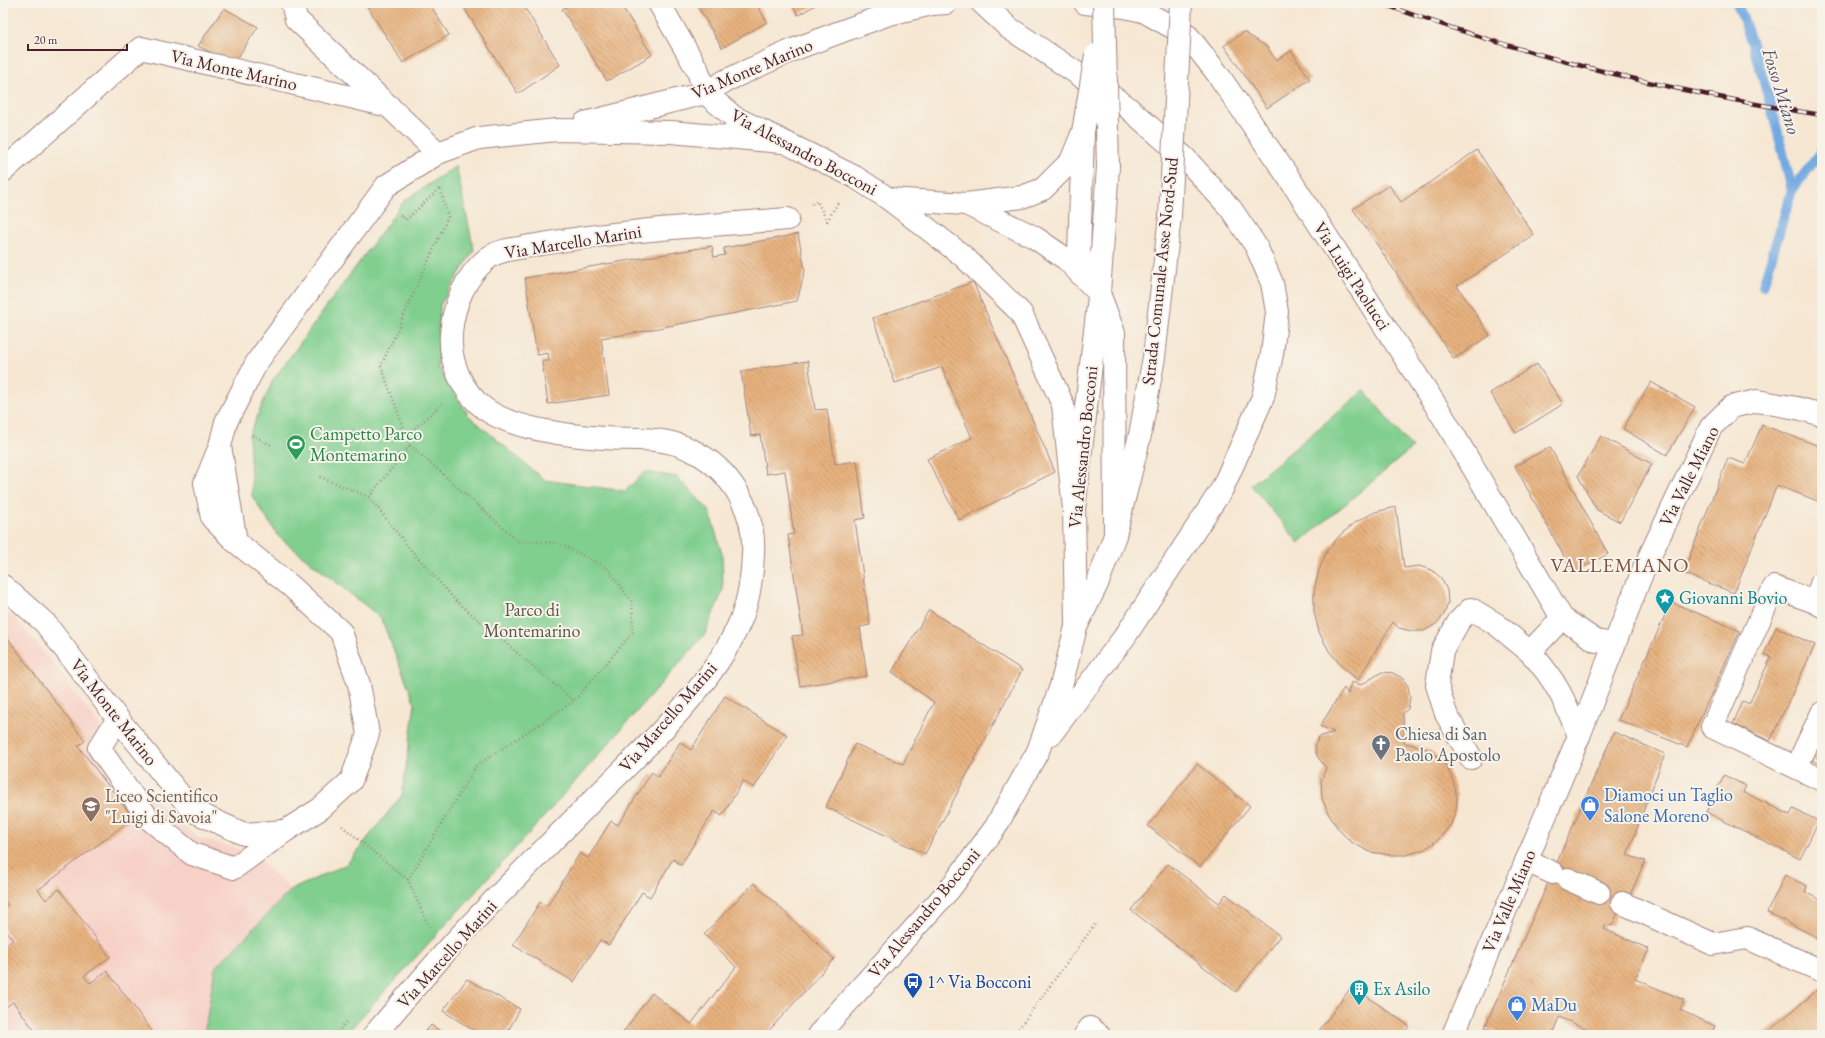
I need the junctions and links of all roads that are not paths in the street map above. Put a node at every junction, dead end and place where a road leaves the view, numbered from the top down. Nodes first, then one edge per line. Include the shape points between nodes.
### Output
1 (292, 3) edge
2 (659, 3) edge
3 (946, 3) edge
4 (982, 3) edge
5 (1180, 3) edge
6 (1098, 4) edge
7 (705, 93) junction
8 (389, 106) junction
9 (557, 130) junction
10 (1083, 132) junction
11 (781, 142) junction
12 (438, 153) junction
13 (3, 171) edge
14 (889, 199) junction
15 (966, 204) junction
16 (788, 219) road end
17 (1099, 293) junction
18 (1822, 415) edge
19 (1074, 509) junction
20 (1115, 535) junction
21 (3, 586) edge
22 (1820, 597) edge
23 (1562, 618) junction
24 (1076, 626) junction
25 (1613, 644) junction
26 (1530, 652) junction
27 (1822, 713) edge
28 (118, 719) junction
29 (1579, 736) junction
30 (1038, 751) junction
31 (1803, 754) dead end
32 (1471, 758) dead end
33 (1822, 780) edge
34 (285, 831) junction
35 (1526, 861) junction
36 (1599, 893) dead end
37 (1622, 903) dead end
38 (1822, 971) edge
39 (374, 1035) edge
40 (818, 1035) edge
41 (1085, 1035) edge
42 (1099, 1035) edge
43 (1453, 1035) edge

1 - 8 main road via 296,19
2 - 7 main road via 698,71
3 - 7 main road, Via Monte Marino via 889,14 840,32 795,49
4 - 30 main road via 1009,28 1126,106 1186,159 1231,209 1256,246 1272,283 1278,312 1263,397 1222,489 1126,635
5 - 20 main road, Strada Comunale Asse Nord-Sud, bridge via 1170,216 1154,357 1140,435
6 - 10 main road, bridge
6 - 17 main road, bridge via 1108,166
6 - 23 main road, Via Luigi Paolucci via 1143,12 1188,36 1217,73 1442,415
7 - 9 main road, Via Monte Marino
7 - 11 main road, Via Alessandro Bocconi via 734,117
8 - 12 main road
8 - 13 main road, Via Monte Marino via 141,48
9 - 11 main road, Via Monte Marino via 671,132
9 - 12 main road, Via Monte Marino via 479,138
10 - 15 main road via 1070,161 1043,189 1022,197
10 - 17 main road via 1079,254
11 - 14 main road, Via Alessandro Bocconi via 855,177
12 - 34 main road, Via Monte Marino via 386,186 257,362 226,422 220,446 205,483 212,518 236,542 292,587 341,632 359,684 368,734 351,781 320,809
14 - 15 main road
14 - 19 main road, Via Alessandro Bocconi via 963,256 1021,313 1064,406
15 - 17 main road via 1034,237 1066,259
16 - 39 main road, Via Marcello Marini via 648,230 555,242 490,255 468,279 452,317 450,351 462,385 486,409 517,424 564,434 653,439 690,449 720,470 736,489 749,516 754,548 750,589 739,624 704,681 664,727 451,946
17 - 19 main road, Via Alessandro Bocconi
17 - 20 main road via 1114,333
18 - 25 main road, Via Valle Miano via 1757,400 1731,407 1711,427 1644,568
19 - 24 main road, Via Alessandro Bocconi
20 - 24 main road, Via Alessandro Bocconi via 1098,582
21 - 28 main road, Via Monte Marino via 45,623
22 - 33 main road via 1774,587 1712,727
23 - 25 main road via 1596,641
23 - 26 main road
24 - 30 main road, Via Alessandro Bocconi via 1061,686
25 - 29 main road, Via Valle Miano
26 - 29 main road via 1548,672 1565,702
26 - 32 main road via 1496,624 1471,609 1459,620 1442,650 1437,685 1446,714
27 - 31 main road
28 - 34 main road, Via Monte Marino via 193,811 244,834
28 - 34 main road via 99,748 148,818 192,854 234,868
29 - 35 main road, Via Valle Miano
30 - 40 main road, Via Alessandro Bocconi via 995,828 949,890
35 - 36 main road
35 - 43 main road, Via Valle Miano
37 - 38 main road via 1713,944 1747,938
41 - 42 main road via 1090,1028

